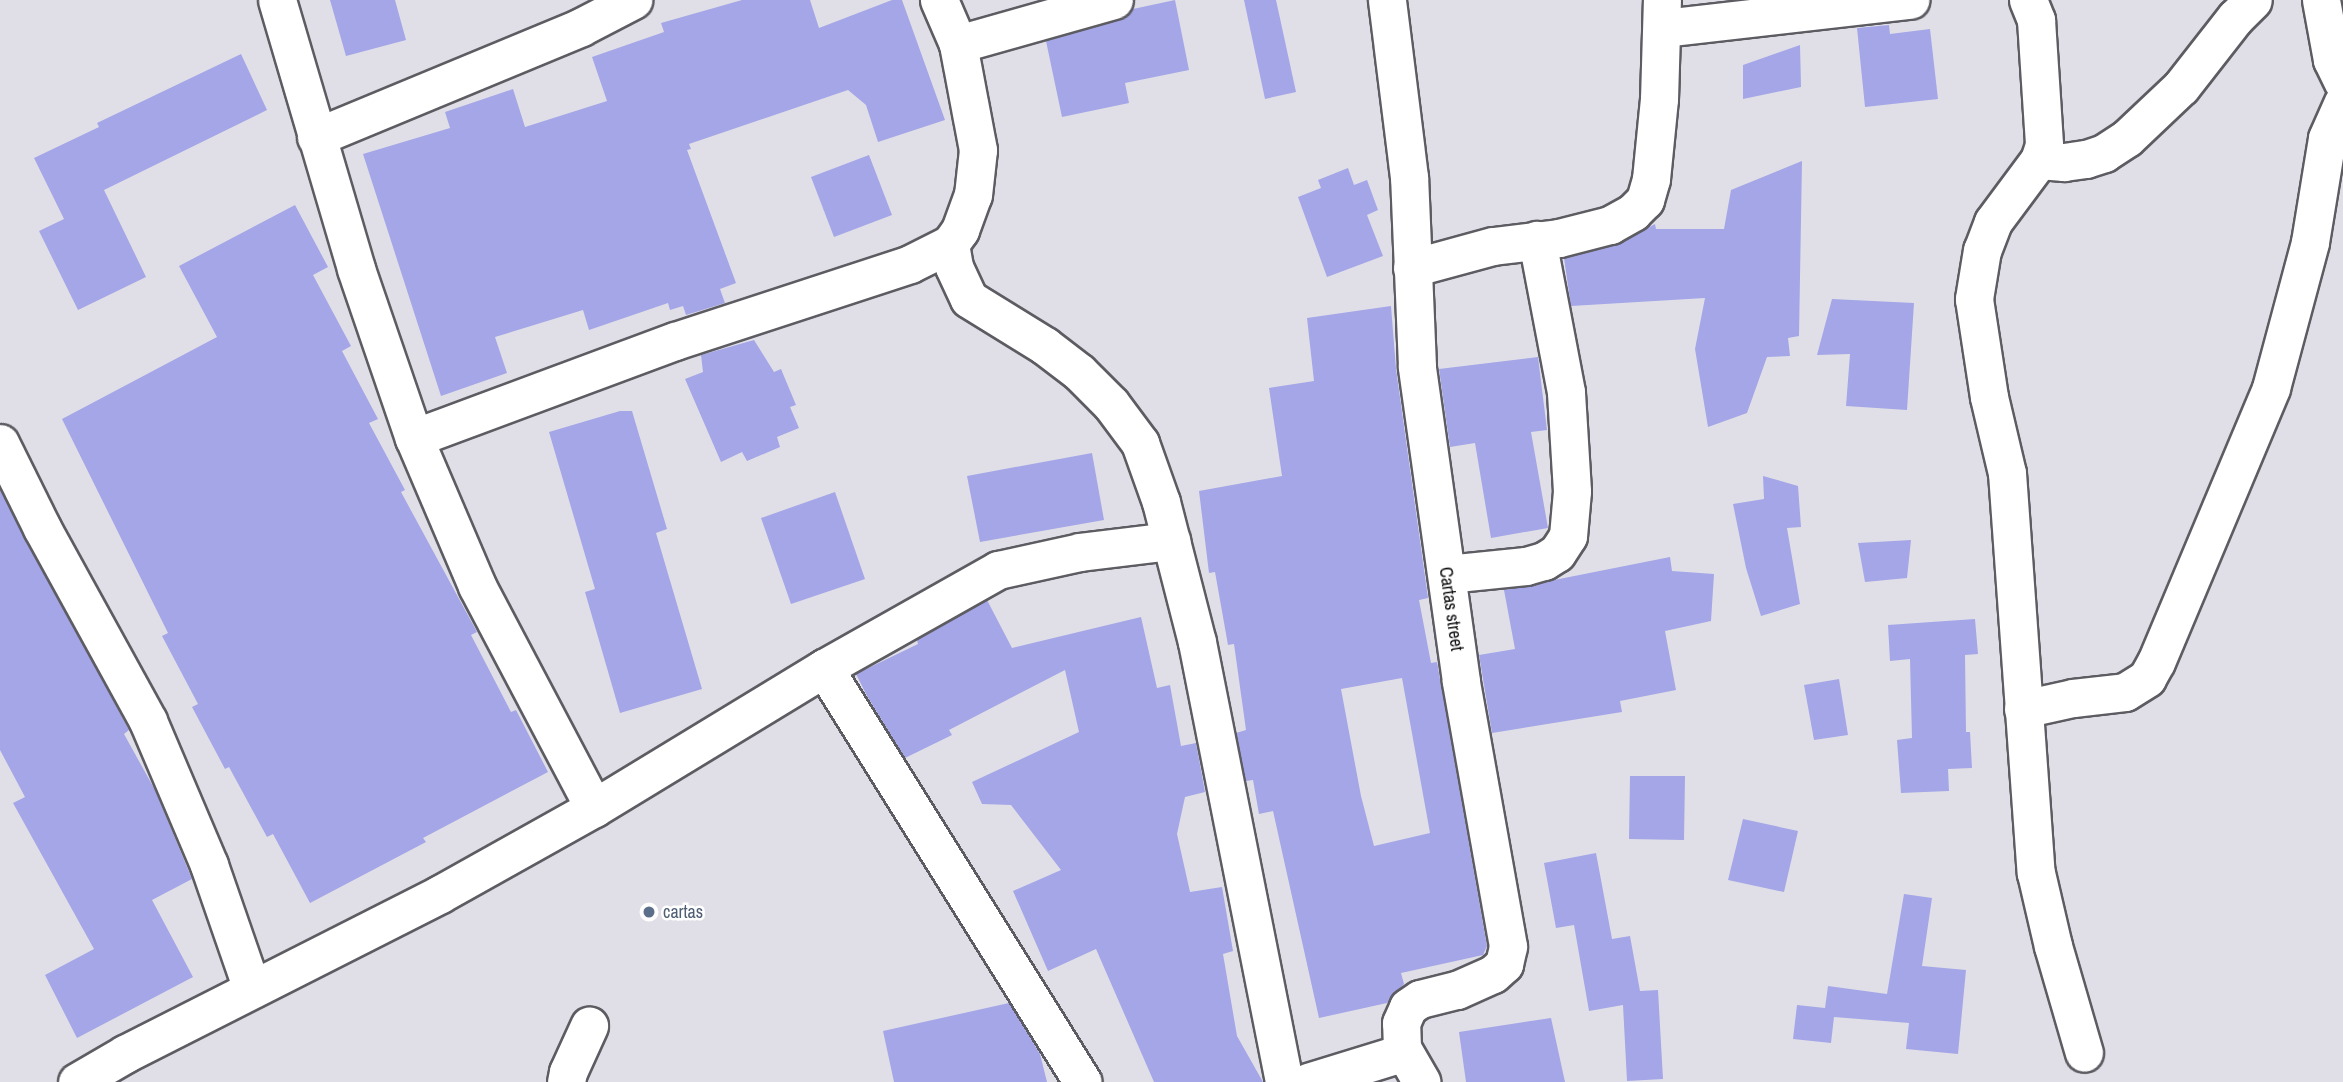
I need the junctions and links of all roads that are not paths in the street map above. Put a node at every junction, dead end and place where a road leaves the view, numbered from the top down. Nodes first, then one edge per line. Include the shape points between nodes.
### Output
1 (277, 0) edge
2 (633, 0) edge
3 (939, 0) edge
4 (1114, 0) edge
5 (1387, 0) edge
6 (1910, 0) edge
7 (2028, 0) edge
8 (2253, 0) edge
9 (2321, 0) edge
10 (1662, 14) edge
11 (958, 44) junction
12 (2343, 83) edge
13 (2343, 102) edge
14 (316, 137) junction
15 (2039, 160) junction
16 (1537, 240) junction
17 (950, 244) junction
18 (1412, 268) junction
19 (414, 438) junction
20 (0, 443) edge
21 (1171, 541) junction
22 (1447, 573) junction
23 (824, 668) junction
24 (2023, 709) junction
25 (594, 807) junction
26 (252, 989) junction
27 (589, 1026) dead end
28 (1402, 1048) junction
29 (2084, 1053) dead end
30 (77, 1082) edge
31 (566, 1082) edge
32 (1083, 1082) edge
33 (1284, 1082) edge
34 (1308, 1082) edge
35 (1422, 1082) edge

1 - 14 street
2 - 14 street via 582,27
3 - 11 street
4 - 11 street
5 - 18 street, Cartas street via 1409,177
6 - 10 street
7 - 15 street via 2036,20 2045,131
8 - 15 street via 2181,87 2127,138 2086,159
9 - 12 street via 2332,60
10 - 16 street via 1660,99 1651,179 1644,200 1610,225
11 - 17 street via 978,150 974,195
13 - 24 street via 2327,138 2310,242 2271,388 2156,662 2147,678 2125,692
14 - 19 street
15 - 24 street via 1993,222 1982,250 1974,299 1989,397 2007,473
16 - 18 street via 1493,246
16 - 22 street via 1566,392 1572,491 1568,536 1557,553 1544,561
17 - 19 street via 910,264 675,341
17 - 21 street via 954,267 969,299 1079,372 1131,428 1149,467
18 - 22 street, Cartas street via 1417,366
19 - 25 street via 477,586
20 - 26 street via 148,721 209,864
21 - 23 street via 1080,552 998,570
21 - 33 street via 1197,642
22 - 28 street, Cartas street via 1461,681 1504,911 1507,958 1501,969 1476,983 1412,1003 1401,1023
23 - 25 street
23 - 32 street
24 - 29 street via 2036,873
25 - 26 street via 440,894
26 - 30 street
27 - 31 street
28 - 34 street via 1389,1059
28 - 35 street

